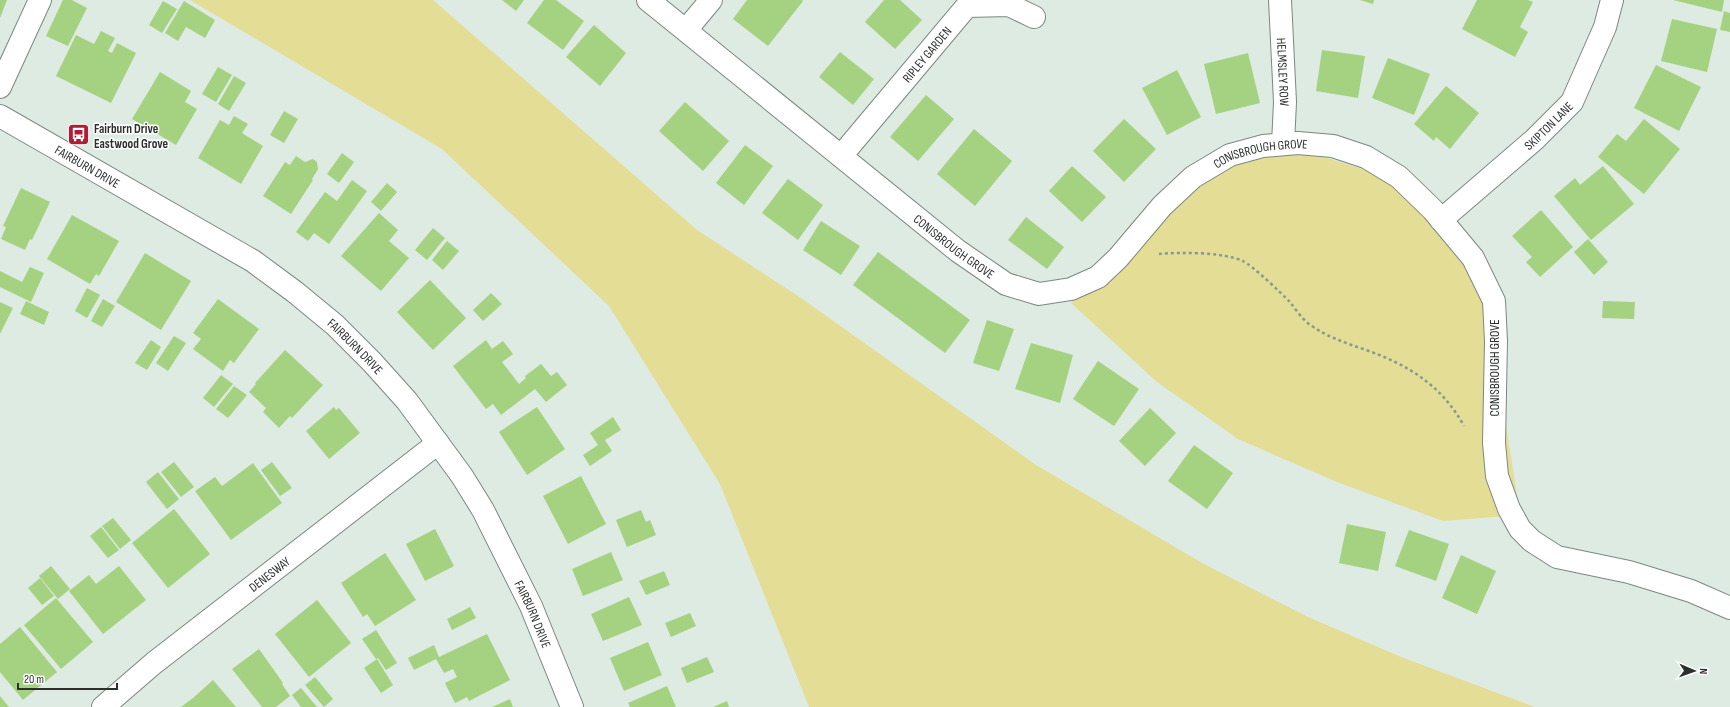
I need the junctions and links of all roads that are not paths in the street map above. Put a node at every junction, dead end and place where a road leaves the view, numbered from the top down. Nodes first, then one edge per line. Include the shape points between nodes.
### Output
1 (40, 0) edge
2 (648, 0) edge
3 (711, 0) edge
4 (1280, 0) edge
5 (1612, 0) edge
6 (1034, 17) dead end
7 (686, 30) junction
8 (0, 87) edge
9 (0, 116) edge
10 (1283, 144) junction
11 (841, 156) junction
12 (1441, 220) junction
13 (438, 443) junction
14 (1730, 608) edge
15 (103, 707) edge
16 (572, 707) edge

1 - 8 street
2 - 7 street, CONISBROUGH GROVE
3 - 7 street
4 - 10 street, HELMSLEY ROW via 1285,102
5 - 12 street, SKIPTON LANE via 1605,27 1572,102 1534,140
6 - 11 street, RIPLEY GARDEN via 1009,5 967,6
7 - 11 street, CONISBROUGH GROVE
9 - 13 street, FAIRBURN DRIVE via 253,261 295,292 335,325 372,362 407,401
10 - 11 street, CONISBROUGH GROVE via 1263,146 1230,155 1193,176 1162,206 1122,254 1098,277 1071,289 1039,294 1006,284 958,251
10 - 12 street, CONISBROUGH GROVE via 1333,146 1366,157 1399,176
12 - 14 street, CONISBROUGH GROVE via 1473,258 1494,301 1494,443 1497,469 1510,509 1520,529 1532,541 1557,557 1629,572 1692,591
13 - 15 street, DENESWAY via 154,663
13 - 16 street, FAIRBURN DRIVE via 484,510 503,547 531,606

